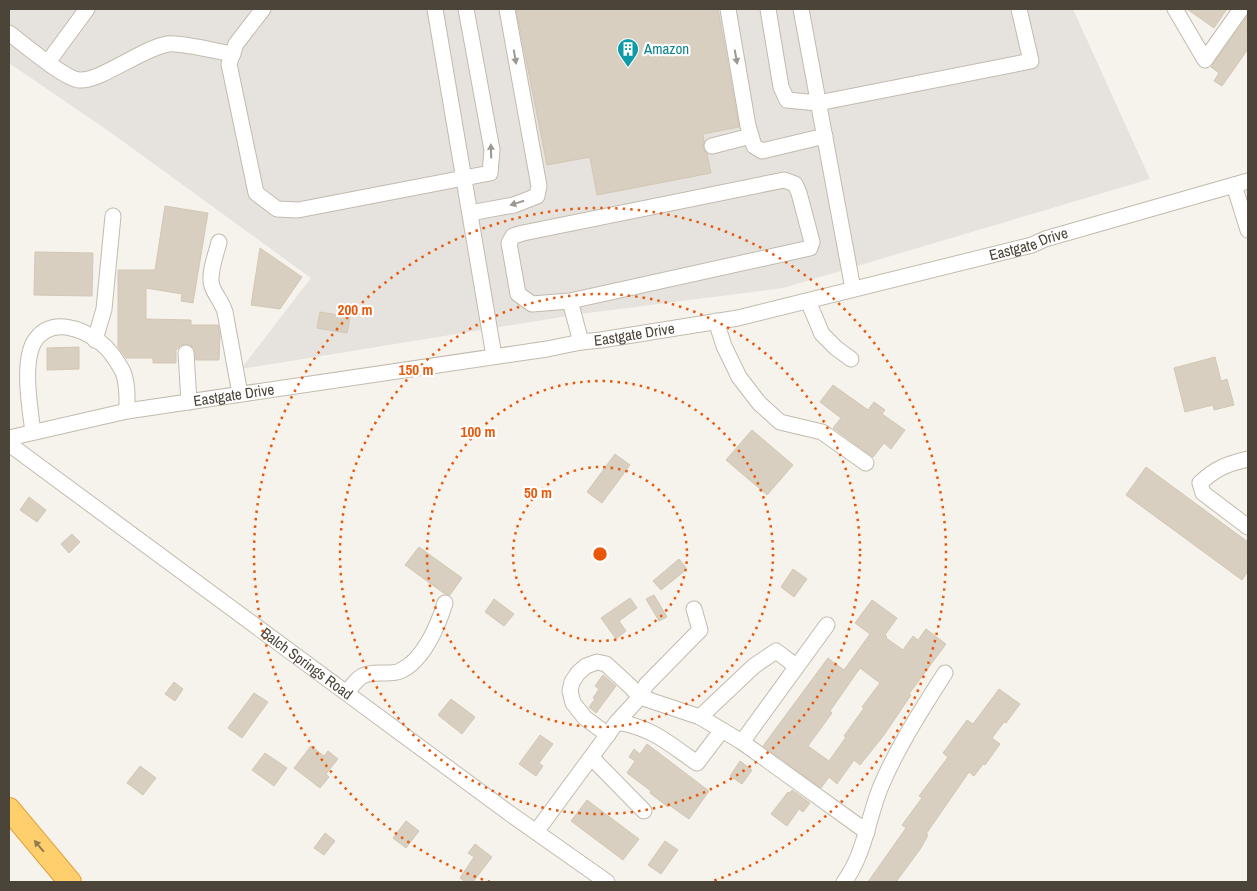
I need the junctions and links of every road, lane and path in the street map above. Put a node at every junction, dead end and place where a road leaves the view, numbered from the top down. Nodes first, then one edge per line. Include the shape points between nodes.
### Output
1 (87, 9) edge
2 (263, 9) edge
3 (435, 9) edge
4 (466, 9) edge
5 (507, 9) edge
6 (728, 9) edge
7 (768, 9) edge
8 (801, 9) edge
9 (1019, 9) edge
10 (1241, 9) edge
11 (1181, 12) edge
12 (9, 33) edge
13 (233, 54) junction
14 (48, 62) junction
15 (818, 103) junction
16 (751, 136) junction
17 (825, 136) junction
18 (712, 146) dead end
19 (464, 178) junction
20 (1241, 183) edge
21 (470, 214) junction
22 (113, 216) dead end
23 (1248, 230) edge
24 (219, 242) dead end
25 (853, 289) junction
26 (808, 300) junction
27 (570, 301) junction
28 (716, 321) junction
29 (95, 340) junction
30 (580, 342) junction
31 (186, 353) dead end
32 (494, 356) junction
33 (851, 360) dead end
34 (240, 394) junction
35 (189, 402) junction
36 (128, 411) junction
37 (33, 432) junction
38 (9, 438) edge
39 (9, 444) edge
40 (1248, 459) edge
41 (866, 463) dead end
42 (1248, 527) edge
43 (445, 603) dead end
44 (694, 609) dead end
45 (827, 625) dead end
46 (796, 666) junction
47 (945, 672) dead end
48 (347, 693) junction
49 (640, 697) junction
50 (700, 717) junction
51 (617, 722) junction
52 (722, 730) junction
53 (608, 735) junction
54 (742, 742) junction
55 (592, 758) junction
56 (9, 809) edge
57 (644, 811) dead end
58 (536, 832) junction
59 (867, 832) junction
60 (70, 882) edge
61 (607, 882) edge
62 (844, 882) edge

1 - 14 street
2 - 13 street via 236,44
3 - 19 street
19 -> 4 street via 490,173 492,150
5 -> 21 street via 538,186 537,196 514,205
6 -> 16 street
7 - 15 street via 781,87 787,100
8 - 15 street
9 - 15 street via 1031,61
10 - 11 street via 1205,60
12 - 14 street
13 - 14 street via 170,44 153,48 94,77 79,80
13 - 19 street via 230,64 256,193 277,209 298,210
15 - 17 street
16 - 17 street via 754,146 762,151
16 - 18 street
17 - 25 street
19 - 21 street
20 - 23 street
20 - 25 street, Eastgate Drive via 1032,245
21 - 32 street
22 - 29 street via 104,309
24 - 34 street via 211,284 225,312
25 - 26 street, Eastgate Drive
26 - 28 street, Eastgate Drive
26 - 33 street via 822,334
27 - 27 street via 532,304 518,294 509,243 513,236 784,180 795,184 812,242 810,248
27 - 30 street
28 - 30 street, Eastgate Drive
28 - 41 street via 739,377 766,409 780,422 822,432
29 - 36 street via 101,343 123,372
29 - 37 street via 64,325 45,329 34,342 28,362
30 - 32 street, Eastgate Drive
31 - 35 street
32 - 34 street, Eastgate Drive
34 - 35 street, Eastgate Drive
35 - 36 street, Eastgate Drive
36 - 37 street, Eastgate Drive
37 - 38 street, Eastgate Drive
39 - 48 street, Balch Springs Road
40 - 42 street via 1227,464 1200,484 1203,493
43 - 48 street via 432,637 410,664 400,671 365,674
44 - 49 street via 700,630 646,685
45 - 46 street
46 - 50 street via 776,651 754,666
46 - 54 street
47 - 59 street via 910,727 880,787
48 - 58 street, Balch Springs Road
49 - 50 street
49 - 51 street
49 - 53 street via 606,664 597,662 578,673 570,690 573,703 585,718
50 - 52 street
51 - 52 street via 647,729 697,763
51 - 53 street
52 - 54 street
53 - 55 street
54 - 59 street
55 - 57 street
55 - 58 street
60 -> 56 highway
58 - 61 street, Balch Springs Road
59 - 62 street

